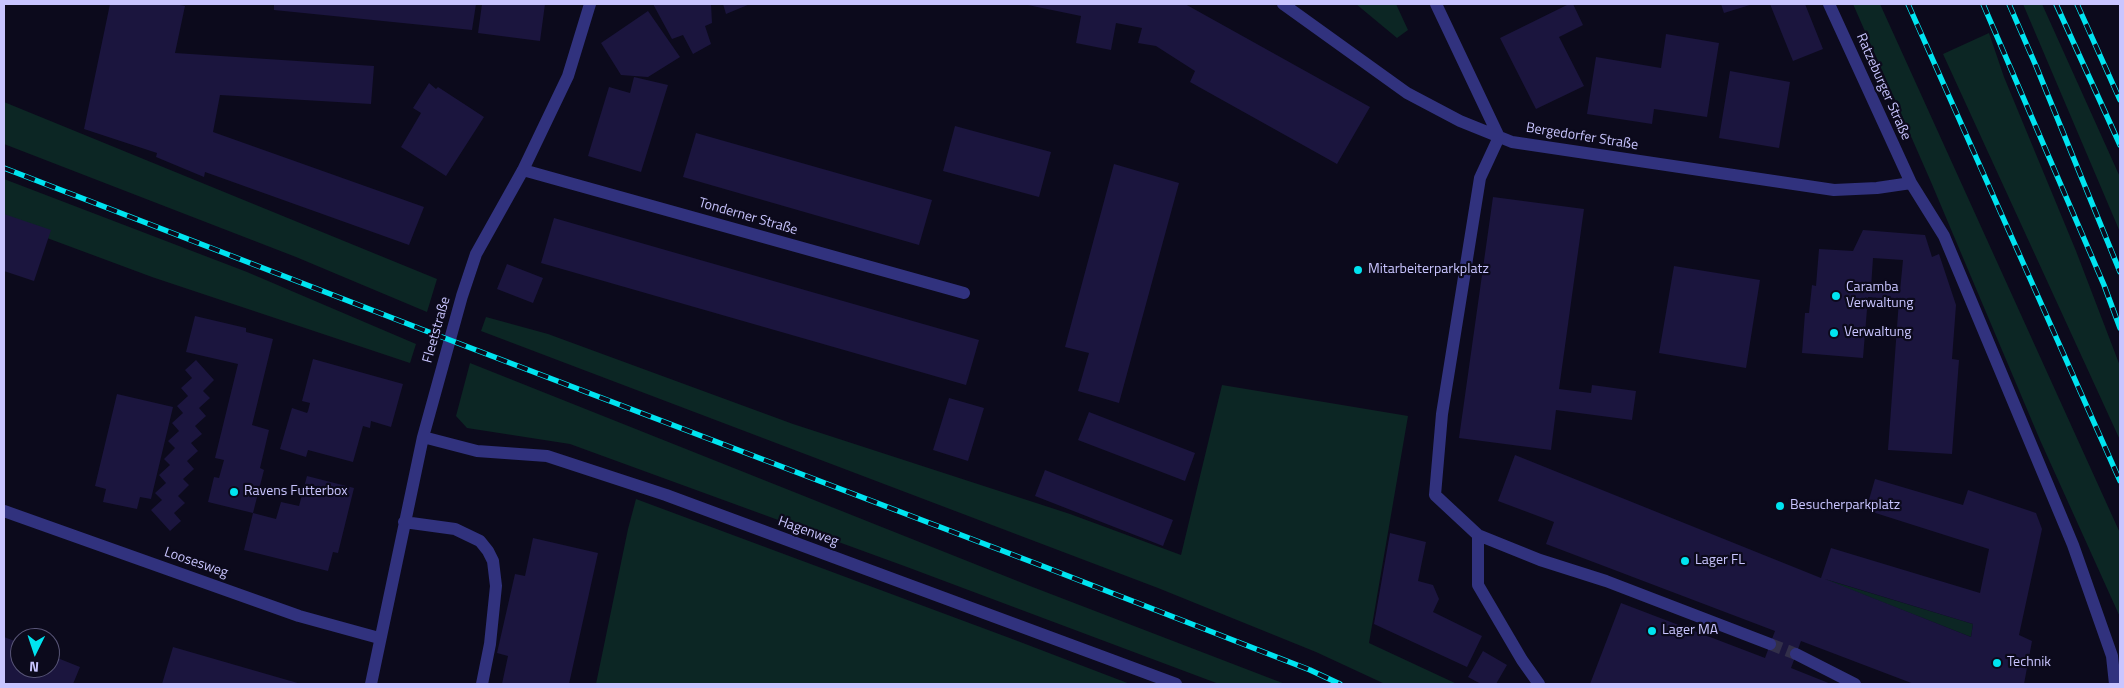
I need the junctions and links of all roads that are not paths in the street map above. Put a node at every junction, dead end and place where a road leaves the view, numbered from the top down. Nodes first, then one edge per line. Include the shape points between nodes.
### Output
1 (590, 4) edge
2 (1285, 4) edge
3 (1436, 4) edge
4 (1829, 4) edge
5 (1500, 137) junction
6 (524, 170) junction
7 (1911, 183) junction
8 (964, 293) dead end
9 (422, 437) junction
10 (4, 512) edge
11 (404, 522) junction
12 (1478, 536) junction
13 (379, 638) junction
14 (1770, 644) tunnel mouth
15 (1796, 654) tunnel mouth
16 (371, 684) edge
17 (482, 684) edge
18 (1176, 684) edge
19 (1539, 684) edge
20 (1855, 684) edge
21 (2116, 684) edge

1 - 6 street, Fleetstraße via 568,76
2 - 5 street, Bergedorfer Straße via 1406,93
3 - 5 street
4 - 7 street, Ratzeburger Straße
5 - 7 street, Bergedorfer Straße via 1512,142 1834,190
5 - 12 street via 1480,178 1442,414 1435,494
6 - 8 street, Tonderner Straße
6 - 9 street, Fleetstraße via 476,254
7 - 21 street, Ratzeburger Straße via 1944,236 2072,546 2112,656
9 - 11 street, Fleetstraße
9 - 18 street, Hagenweg via 476,451 547,456 666,495
10 - 13 street, Loosesweg via 299,616
11 - 13 street, Fleetstraße
11 - 17 street via 455,529 480,542 493,561 496,586
12 - 14 street
12 - 19 street via 1478,585
13 - 16 street, Fleetstraße
15 - 20 street

